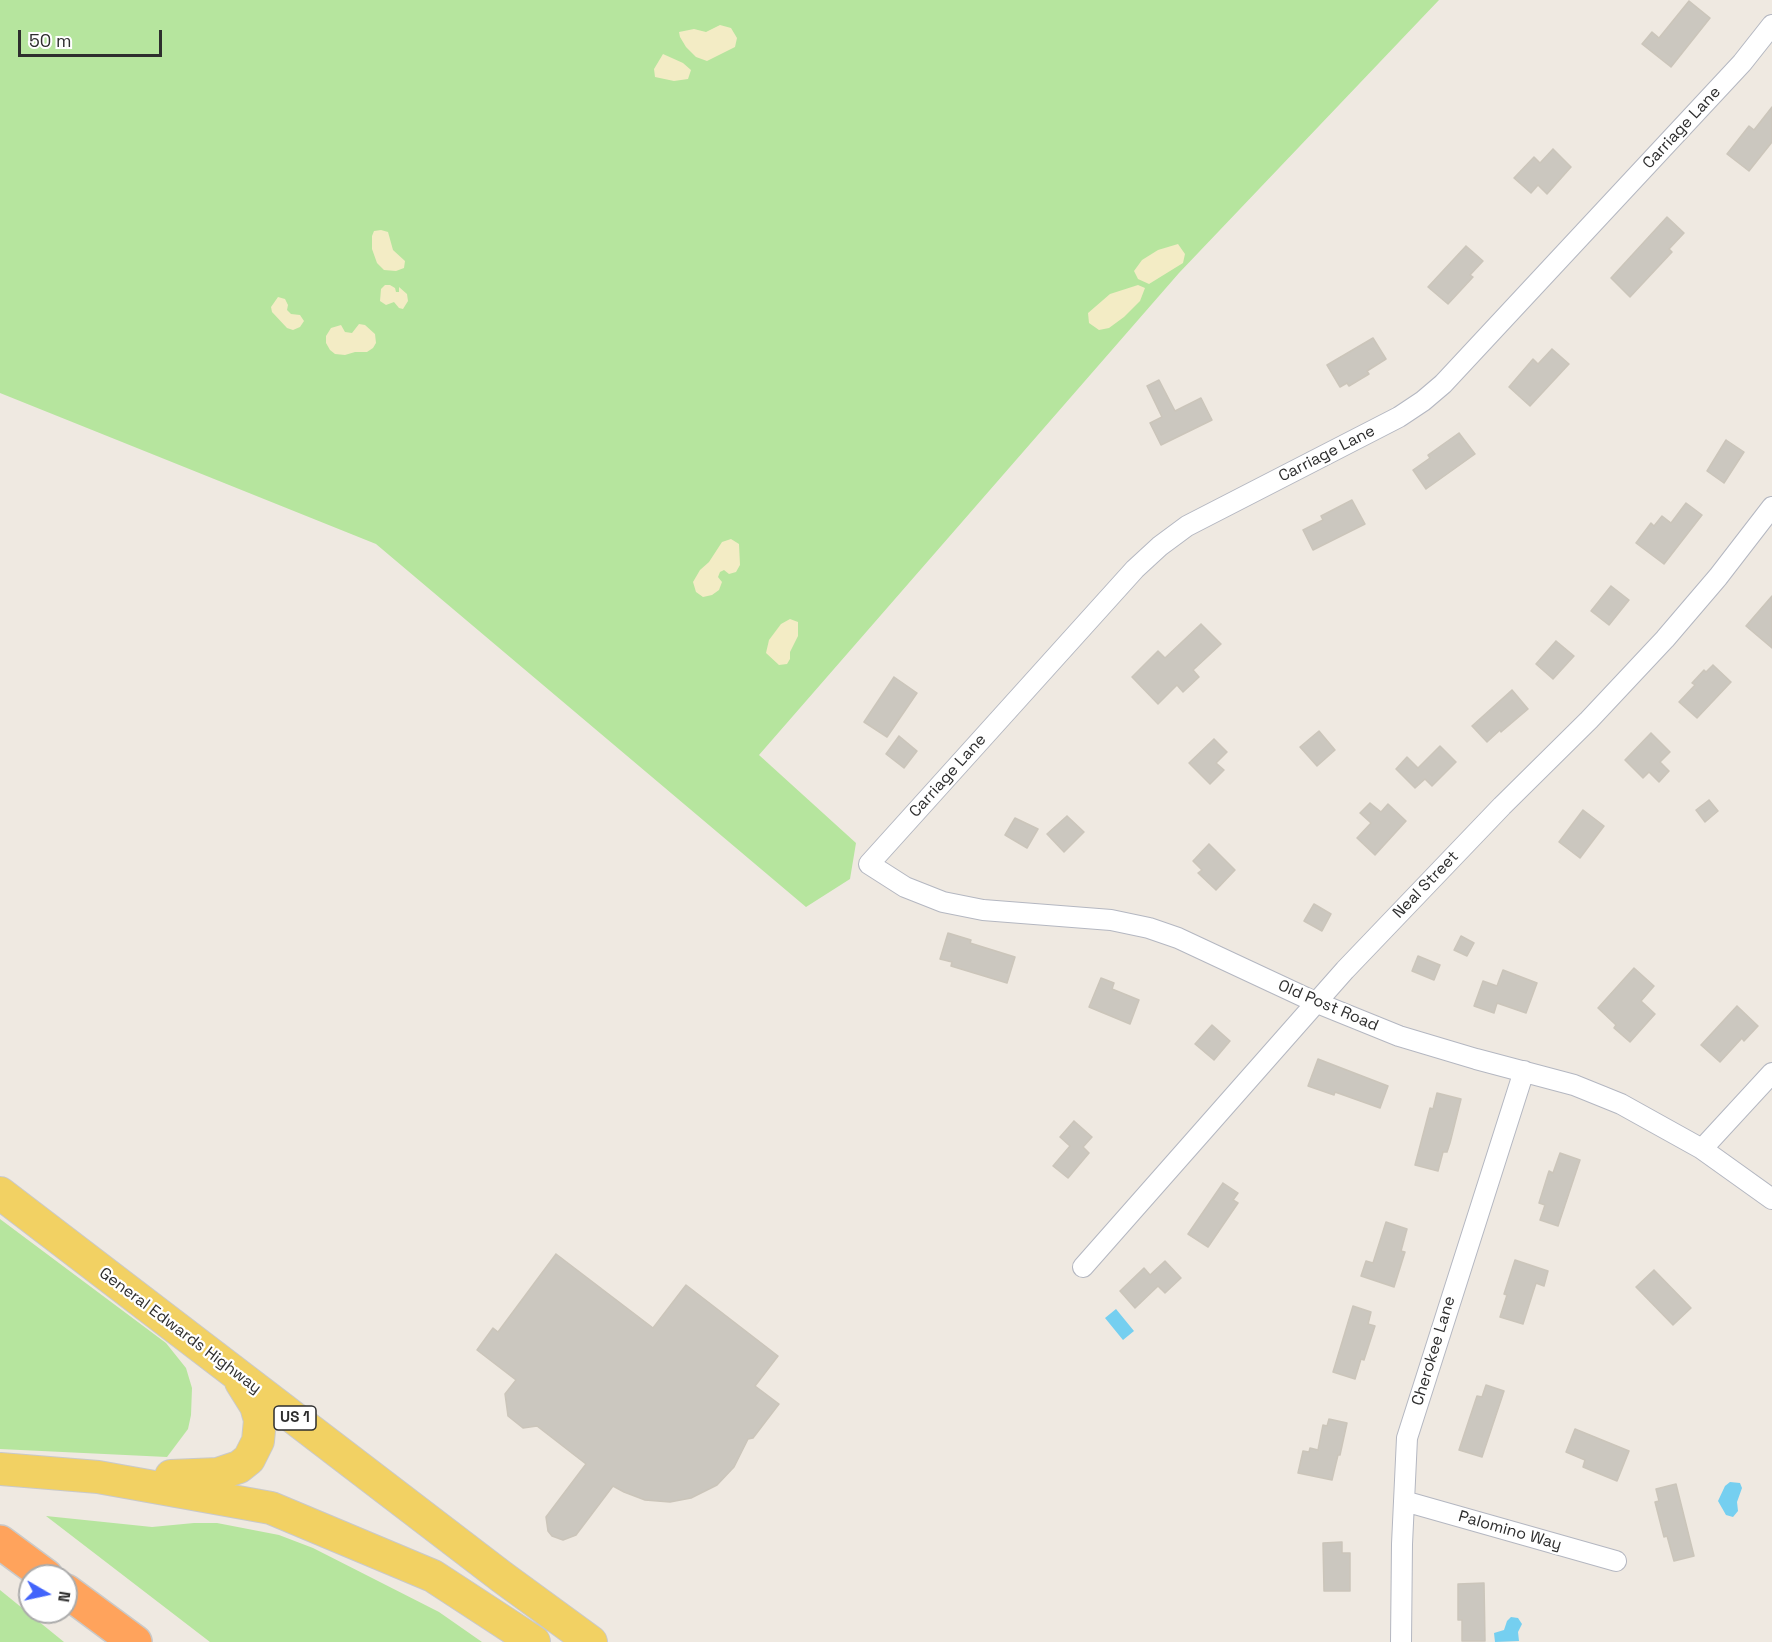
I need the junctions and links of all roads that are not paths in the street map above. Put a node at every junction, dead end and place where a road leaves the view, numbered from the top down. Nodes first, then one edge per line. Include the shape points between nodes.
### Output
1 (1772, 25) edge
2 (1772, 507) edge
3 (869, 864) joint
4 (1315, 1002) junction
5 (1524, 1071) junction
6 (1772, 1073) edge
7 (1702, 1149) junction
8 (0, 1193) edge
9 (1772, 1199) edge
10 (1083, 1267) dead end
11 (227, 1367) junction
12 (15, 1470) edge
13 (98, 1477) junction
14 (1404, 1501) junction
15 (0, 1542) edge
16 (1616, 1561) dead end
17 (30, 1564) edge
18 (78, 1600) edge
19 (135, 1642) edge
20 (534, 1642) edge
21 (591, 1642) edge
22 (1401, 1642) edge

1 - 3 street, Carriage Lane via 1734,72 1443,384 1399,417 1187,526 1160,546
2 - 4 street, Neal Street via 1665,639
3 - 4 street, Old Post Road via 905,886 943,902 983,910 1111,920 1149,928
4 - 5 street, Old Post Road via 1399,1035
4 - 10 street, Neal Street
5 - 7 street, Old Post Road via 1621,1104
5 - 14 street, Cherokee Lane via 1407,1438
6 - 7 street
7 - 9 street, Old Post Road
8 - 11 main road, General Edwards Highway / US 1
11 - 13 main road via 249,1394 260,1420 258,1441 245,1463 211,1475
11 - 21 main road, General Edwards Highway / US 1
12 - 13 main road
13 - 20 main road via 271,1508 433,1576
14 - 16 street, Palomino Way
14 - 22 street, Cherokee Lane
15 - 17 highway
18 - 19 highway

